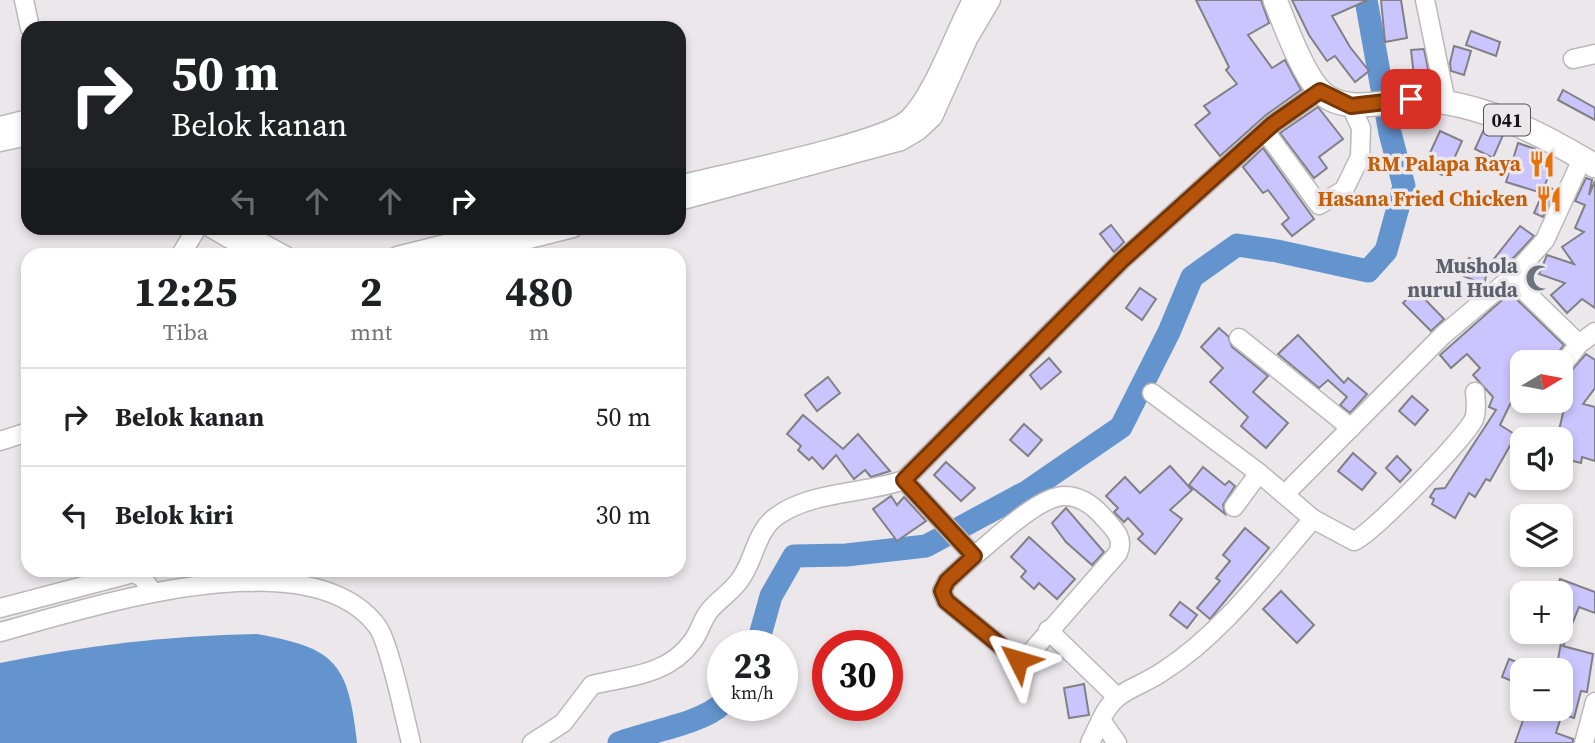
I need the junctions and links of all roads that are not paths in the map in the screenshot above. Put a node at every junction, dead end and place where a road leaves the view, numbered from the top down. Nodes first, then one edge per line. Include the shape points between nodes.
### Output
1 (24, 0) edge
2 (972, 0) edge
3 (991, 0) edge
4 (1275, 0) edge
5 (1425, 0) edge
6 (28, 21) edge
7 (961, 36) junction
8 (1595, 54) edge
9 (1573, 59) dead end
10 (1320, 91) junction
11 (1446, 102) junction
12 (1357, 105) junction
13 (21, 122) edge
14 (0, 126) edge
15 (1265, 131) junction
16 (21, 138) edge
17 (0, 142) edge
18 (1589, 163) edge
19 (686, 186) edge
20 (702, 187) junction
21 (686, 197) edge
22 (223, 235) edge
23 (248, 235) edge
24 (481, 235) edge
25 (546, 235) edge
26 (245, 248) edge
27 (271, 248) edge
28 (429, 248) edge
29 (494, 248) edge
30 (1511, 278) junction
31 (1595, 332) edge
32 (1239, 338) dead end
33 (1579, 344) junction
34 (1573, 352) edge
35 (1475, 392) dead end
36 (1152, 393) dead end
37 (1351, 428) junction
38 (21, 434) edge
39 (0, 441) edge
40 (1259, 473) junction
41 (904, 480) junction
42 (1285, 494) junction
43 (1234, 507) dead end
44 (1313, 519) junction
45 (974, 556) junction
46 (111, 577) edge
47 (142, 577) edge
48 (152, 591) junction
49 (0, 608) edge
50 (1048, 630) junction
51 (0, 632) edge
52 (1115, 695) junction
53 (1595, 702) edge
54 (1101, 720) junction
55 (411, 743) edge
56 (532, 743) edge
57 (1090, 743) edge
58 (1117, 743) edge
59 (1584, 743) edge

1 - 6 street
2 - 7 street
3 - 7 street
4 - 10 main road via 1294,47
5 - 11 street
7 - 20 street via 933,117 901,141
8 - 9 street
10 - 12 main road
10 - 15 street
11 - 12 main road, 041 via 1411,99
11 - 18 main road, 041 via 1516,124
12 - 15 street via 1360,157 1344,190 1319,205
13 - 14 street
15 - 41 street via 1122,260
16 - 17 street
18 - 30 street via 1545,240
19 - 20 street
20 - 21 street
22 - 26 street
23 - 27 street
24 - 28 street
25 - 29 street
30 - 33 street
30 - 37 street via 1443,335
31 - 33 street
32 - 37 street
33 - 34 street
35 - 44 street via 1474,419 1463,438 1360,539 1346,540
36 - 40 street
37 - 42 street
38 - 39 street
40 - 42 street
40 - 43 street
41 - 45 street
41 - 56 street via 791,507 774,518 761,533 743,577 712,607 692,643 676,658 642,676 593,685 564,723
42 - 44 street
44 - 52 street via 1206,637 1158,675
45 - 50 street via 947,581 942,591 946,601 1018,660 1026,658
45 - 50 street via 1056,497 1079,499 1097,509 1117,533 1121,547
46 - 49 street
47 - 48 street
48 - 51 street
48 - 55 street via 263,582 315,589 344,600 379,627
50 - 52 street
52 - 54 street
53 - 59 street
54 - 57 street
54 - 58 street

